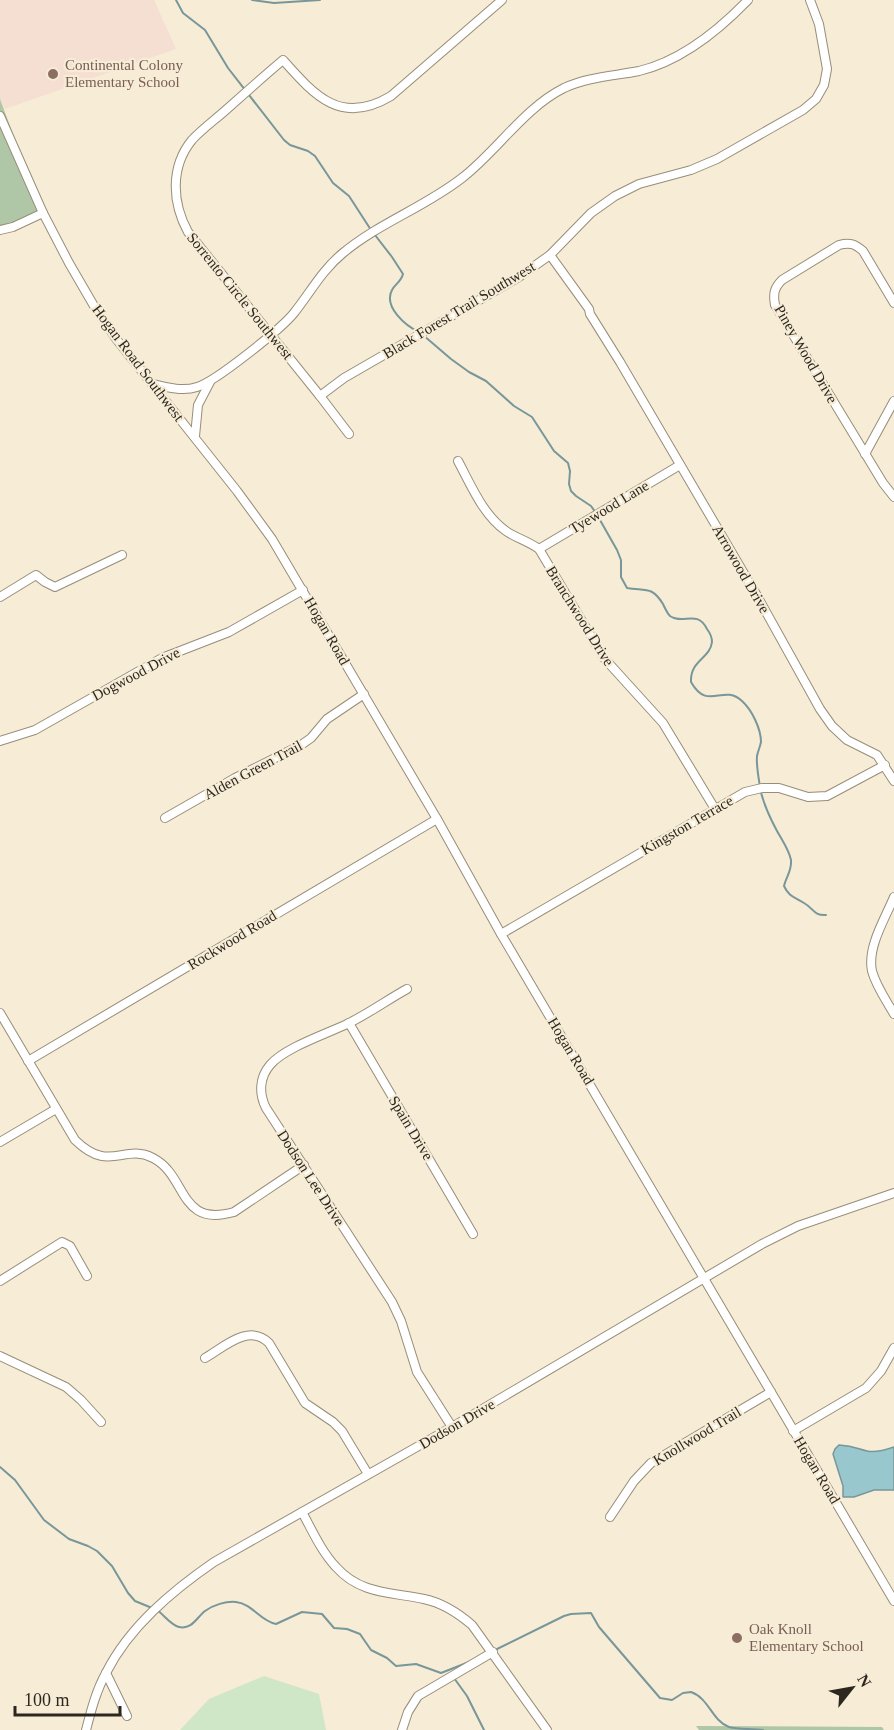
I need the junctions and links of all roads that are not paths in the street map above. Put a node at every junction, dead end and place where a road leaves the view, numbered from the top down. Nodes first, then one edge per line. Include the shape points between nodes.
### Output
1 (502, 0) edge
2 (748, 0) edge
3 (810, 0) edge
4 (0, 116) edge
5 (43, 213) junction
6 (0, 230) edge
7 (550, 255) junction
8 (894, 303) edge
9 (270, 334) junction
10 (210, 382) junction
11 (152, 384) junction
12 (320, 396) junction
13 (894, 401) edge
14 (349, 434) dead end
15 (195, 436) junction
16 (865, 454) junction
17 (458, 461) dead end
18 (680, 465) junction
19 (894, 497) edge
20 (246, 503) joint
21 (539, 549) junction
22 (122, 555) dead end
23 (303, 590) junction
24 (0, 597) edge
25 (364, 694) junction
26 (0, 741) edge
27 (885, 765) junction
28 (894, 781) edge
29 (715, 809) junction
30 (165, 818) dead end
31 (437, 819) junction
32 (894, 897) edge
33 (501, 934) junction
34 (407, 989) dead end
35 (0, 1013) edge
36 (894, 1014) edge
37 (349, 1023) junction
38 (28, 1061) junction
39 (56, 1109) junction
40 (0, 1142) edge
41 (304, 1166) junction
42 (894, 1192) edge
43 (473, 1234) dead end
44 (87, 1276) dead end
45 (704, 1278) junction
46 (0, 1281) edge
47 (894, 1348) edge
48 (0, 1356) edge
49 (205, 1358) dead end
50 (771, 1392) junction
51 (101, 1422) dead end
52 (452, 1426) junction
53 (794, 1431) junction
54 (368, 1474) junction
55 (302, 1512) junction
56 (610, 1517) dead end
57 (894, 1601) edge
58 (494, 1652) junction
59 (106, 1673) junction
60 (127, 1716) dead end
61 (86, 1730) edge
62 (402, 1730) edge
63 (547, 1730) edge

1 - 9 street, Sorrento Circle Southwest via 379,104 354,109 334,105 310,91 282,60 193,139 177,173 176,198 182,221
2 - 9 street via 723,25 671,58 640,70 580,82 547,98 461,179 342,254 318,278 293,314
3 - 7 street, Black Forest Trail Southwest via 827,69 816,99 717,159 639,184 615,196 591,213
4 - 5 street, Hogan Road Southwest
5 - 6 street
5 - 11 street, Hogan Road Southwest via 94,306
7 - 12 street, Black Forest Trail Southwest
7 - 18 street, Arrowood Drive via 581,296
8 - 16 street, Piney Wood Drive via 863,251 856,244 847,243 782,280 773,296
9 - 10 street
9 - 12 street, Sorrento Circle Southwest
10 - 11 street via 183,390
10 - 15 street via 198,405
11 - 15 street, Hogan Road Southwest
12 - 14 street, Sorrento Circle Southwest
13 - 16 street
15 - 20 street, Hogan Road Southwest
16 - 19 street, Piney Wood Drive
17 - 21 street, Branchwood Drive via 494,521
18 - 21 street, Tyewood Lane
18 - 27 street, Arrowood Drive via 832,726
20 - 23 street, Hogan Road
21 - 29 street, Branchwood Drive via 604,658 663,723
22 - 24 street via 55,587 36,575
23 - 25 street, Hogan Road
23 - 26 street, Dogwood Drive via 229,632 162,658 35,730
25 - 30 street, Alden Green Trail via 327,719 301,746
25 - 31 street, Hogan Road
27 - 28 street, Arrowood Drive
27 - 29 street, Kingston Terrace via 827,796 808,797 779,788 762,788 745,792
29 - 33 street, Kingston Terrace
31 - 33 street, Hogan Road
31 - 38 street, Rockwood Road
32 - 36 street via 874,947 872,970
33 - 45 street, Hogan Road
34 - 37 street, Dodson Lee Drive
35 - 38 street
37 - 41 street, Dodson Lee Drive via 278,1058 263,1076 261,1090 266,1108
37 - 43 street, Spain Drive
38 - 39 street
39 - 40 street
39 - 41 street via 85,1150 104,1157 135,1154 153,1158 190,1204 209,1215 234,1212
41 - 52 street, Dodson Lee Drive via 392,1302 417,1372
42 - 45 street, Dodson Drive via 798,1226
44 - 46 street via 70,1246 62,1242
45 - 50 street, Hogan Road
45 - 52 street, Dodson Drive
47 - 53 street via 866,1388
48 - 51 street via 66,1387
49 - 54 street via 243,1336 263,1338 305,1403 342,1431
50 - 53 street, Hogan Road
50 - 56 street, Knollwood Trail via 651,1463
52 - 54 street, Dodson Drive
53 - 57 street, Hogan Road
54 - 55 street, Dodson Drive
55 - 58 street via 336,1567 359,1585 448,1608 472,1625
55 - 59 street, Dodson Drive via 214,1562 182,1585 130,1637
58 - 62 street via 418,1696
58 - 63 street
59 - 60 street
59 - 61 street, Dodson Drive

